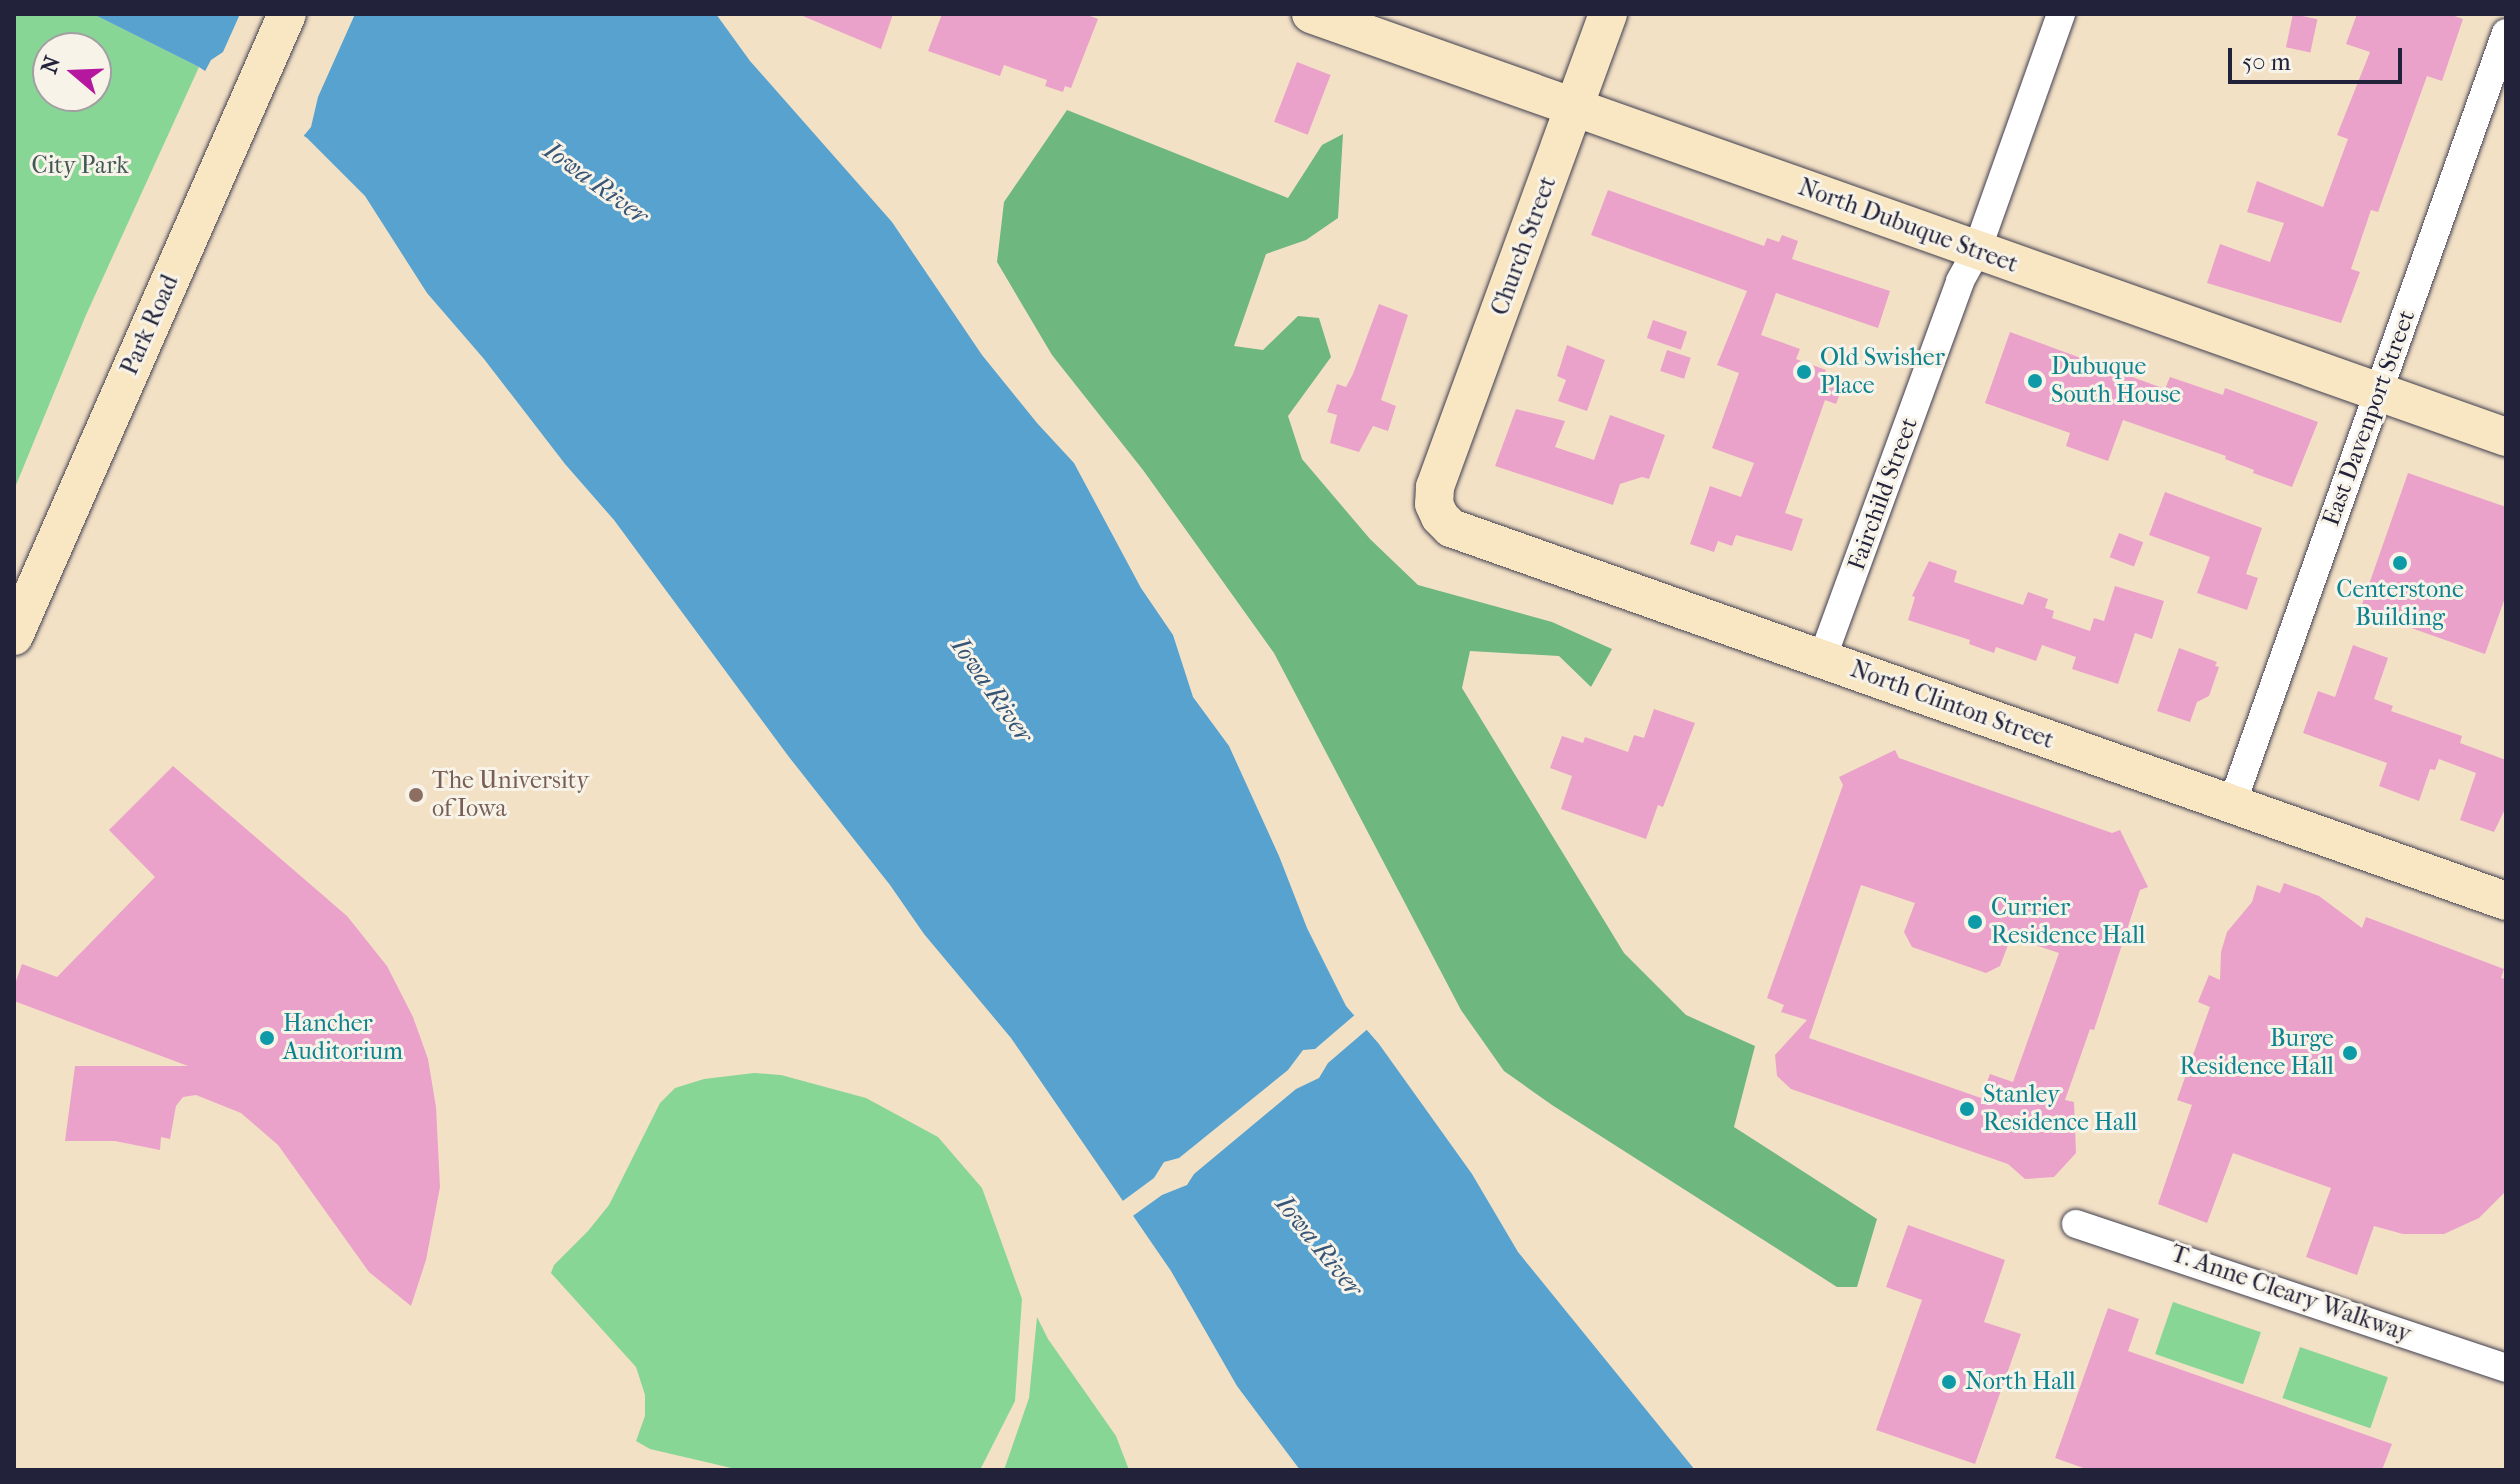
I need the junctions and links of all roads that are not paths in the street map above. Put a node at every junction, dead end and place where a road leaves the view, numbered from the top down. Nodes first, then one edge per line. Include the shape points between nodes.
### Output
1 (287, 14) edge
2 (1311, 14) edge
3 (1608, 14) edge
4 (2061, 14) edge
5 (2506, 33) edge
6 (1574, 108) junction
7 (1977, 250) junction
8 (2378, 392) junction
9 (2506, 437) edge
10 (1439, 477) joint
11 (14, 636) edge
12 (1822, 659) junction
13 (2232, 804) junction
14 (2506, 901) edge
15 (2076, 1224) dead end
16 (2506, 1368) edge

1 - 11 main road, Park Road
2 - 6 main road, North Dubuque Street
3 - 6 main road, Church Street
4 - 7 street, Fairchild Street
5 - 8 street, East Davenport Street
6 - 7 main road, North Dubuque Street
6 - 10 main road, Church Street
7 - 8 main road, North Dubuque Street
7 - 12 street, Fairchild Street via 1960,281
8 - 9 main road, North Dubuque Street
8 - 13 street, East Davenport Street
10 - 12 main road, North Clinton Street via 1434,504 1451,528
12 - 13 main road, North Clinton Street
13 - 14 main road, North Clinton Street
15 - 16 street, T. Anne Cleary Walkway

